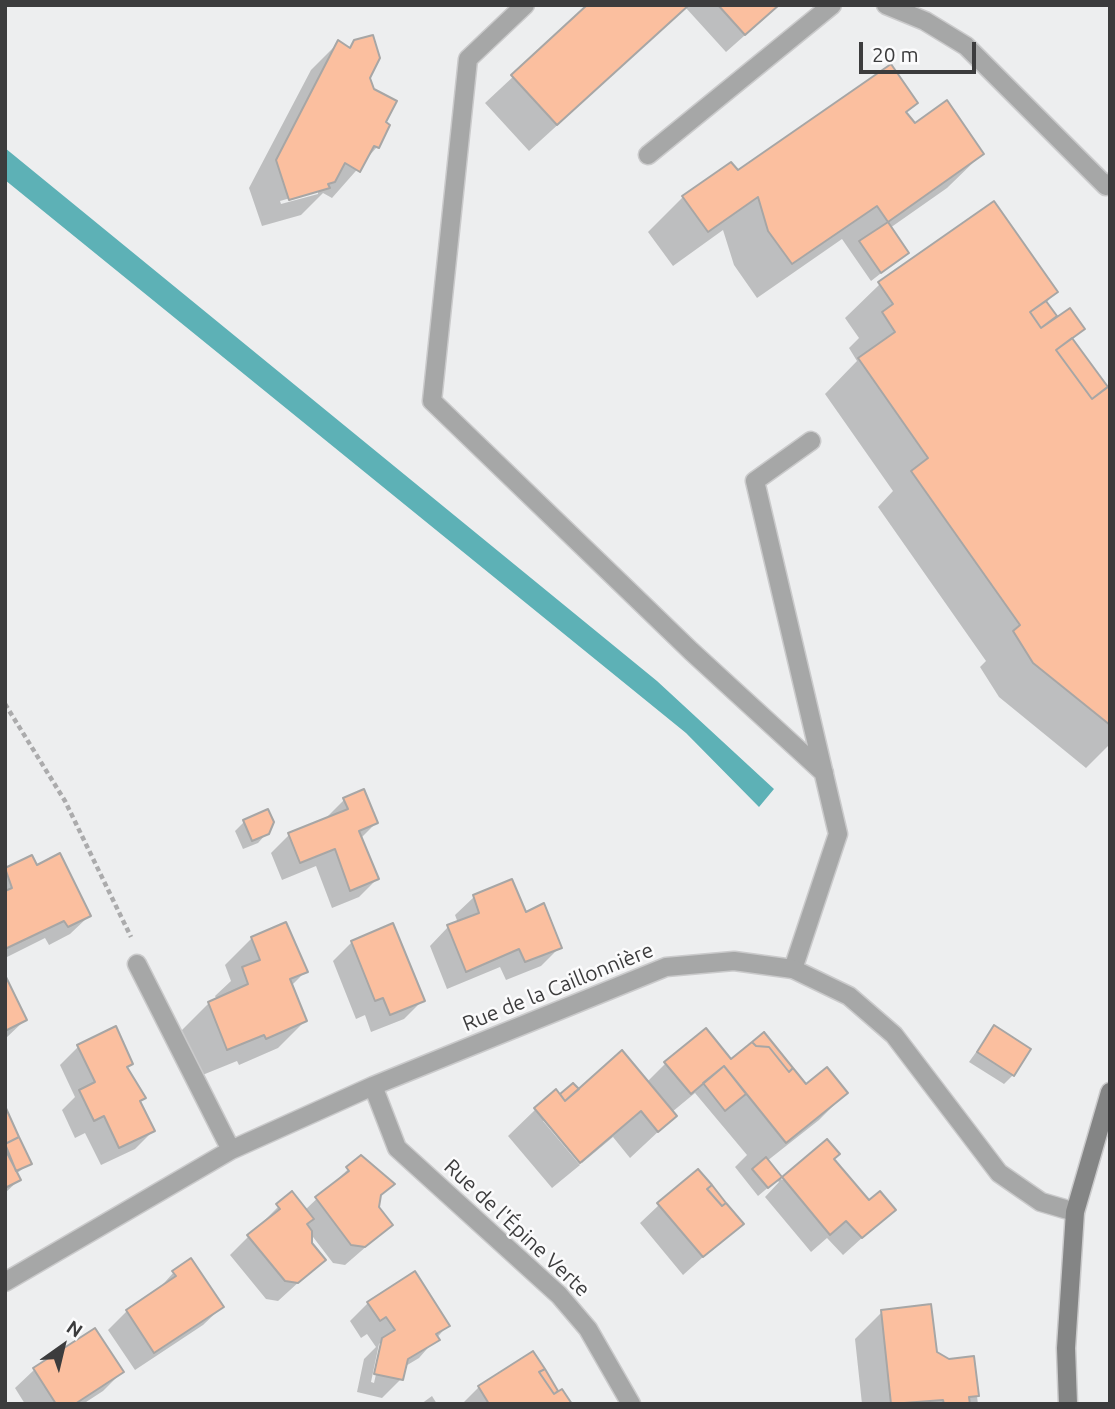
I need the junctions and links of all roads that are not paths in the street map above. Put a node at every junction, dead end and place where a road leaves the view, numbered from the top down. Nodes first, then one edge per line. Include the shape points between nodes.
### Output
1 (525, 5) edge
2 (832, 5) edge
3 (886, 5) edge
4 (648, 155) dead end
5 (1110, 183) edge
6 (811, 441) dead end
7 (824, 774) junction
8 (137, 964) road end
9 (793, 969) junction
10 (373, 1086) junction
11 (1110, 1092) edge
12 (231, 1150) junction
13 (1075, 1212) junction
14 (5, 1282) edge
15 (631, 1404) edge
16 (1068, 1404) edge

1 - 7 street via 468,59 432,401
2 - 4 street
3 - 5 street via 925,21 966,46 1105,186
6 - 7 street via 755,481
7 - 9 street via 838,834
8 - 12 street
9 - 10 street, Rue de la Caillonnière via 734,961 666,967
9 - 13 street, Rue de la Caillonnière via 849,996 894,1035 999,1173 1041,1202
10 - 12 street, Rue de la Caillonnière
10 - 15 street, Rue de l'Épine Verte via 397,1148 559,1295 588,1329
11 - 13 main road
12 - 14 street, Rue de la Caillonnière
13 - 16 main road via 1066,1348

